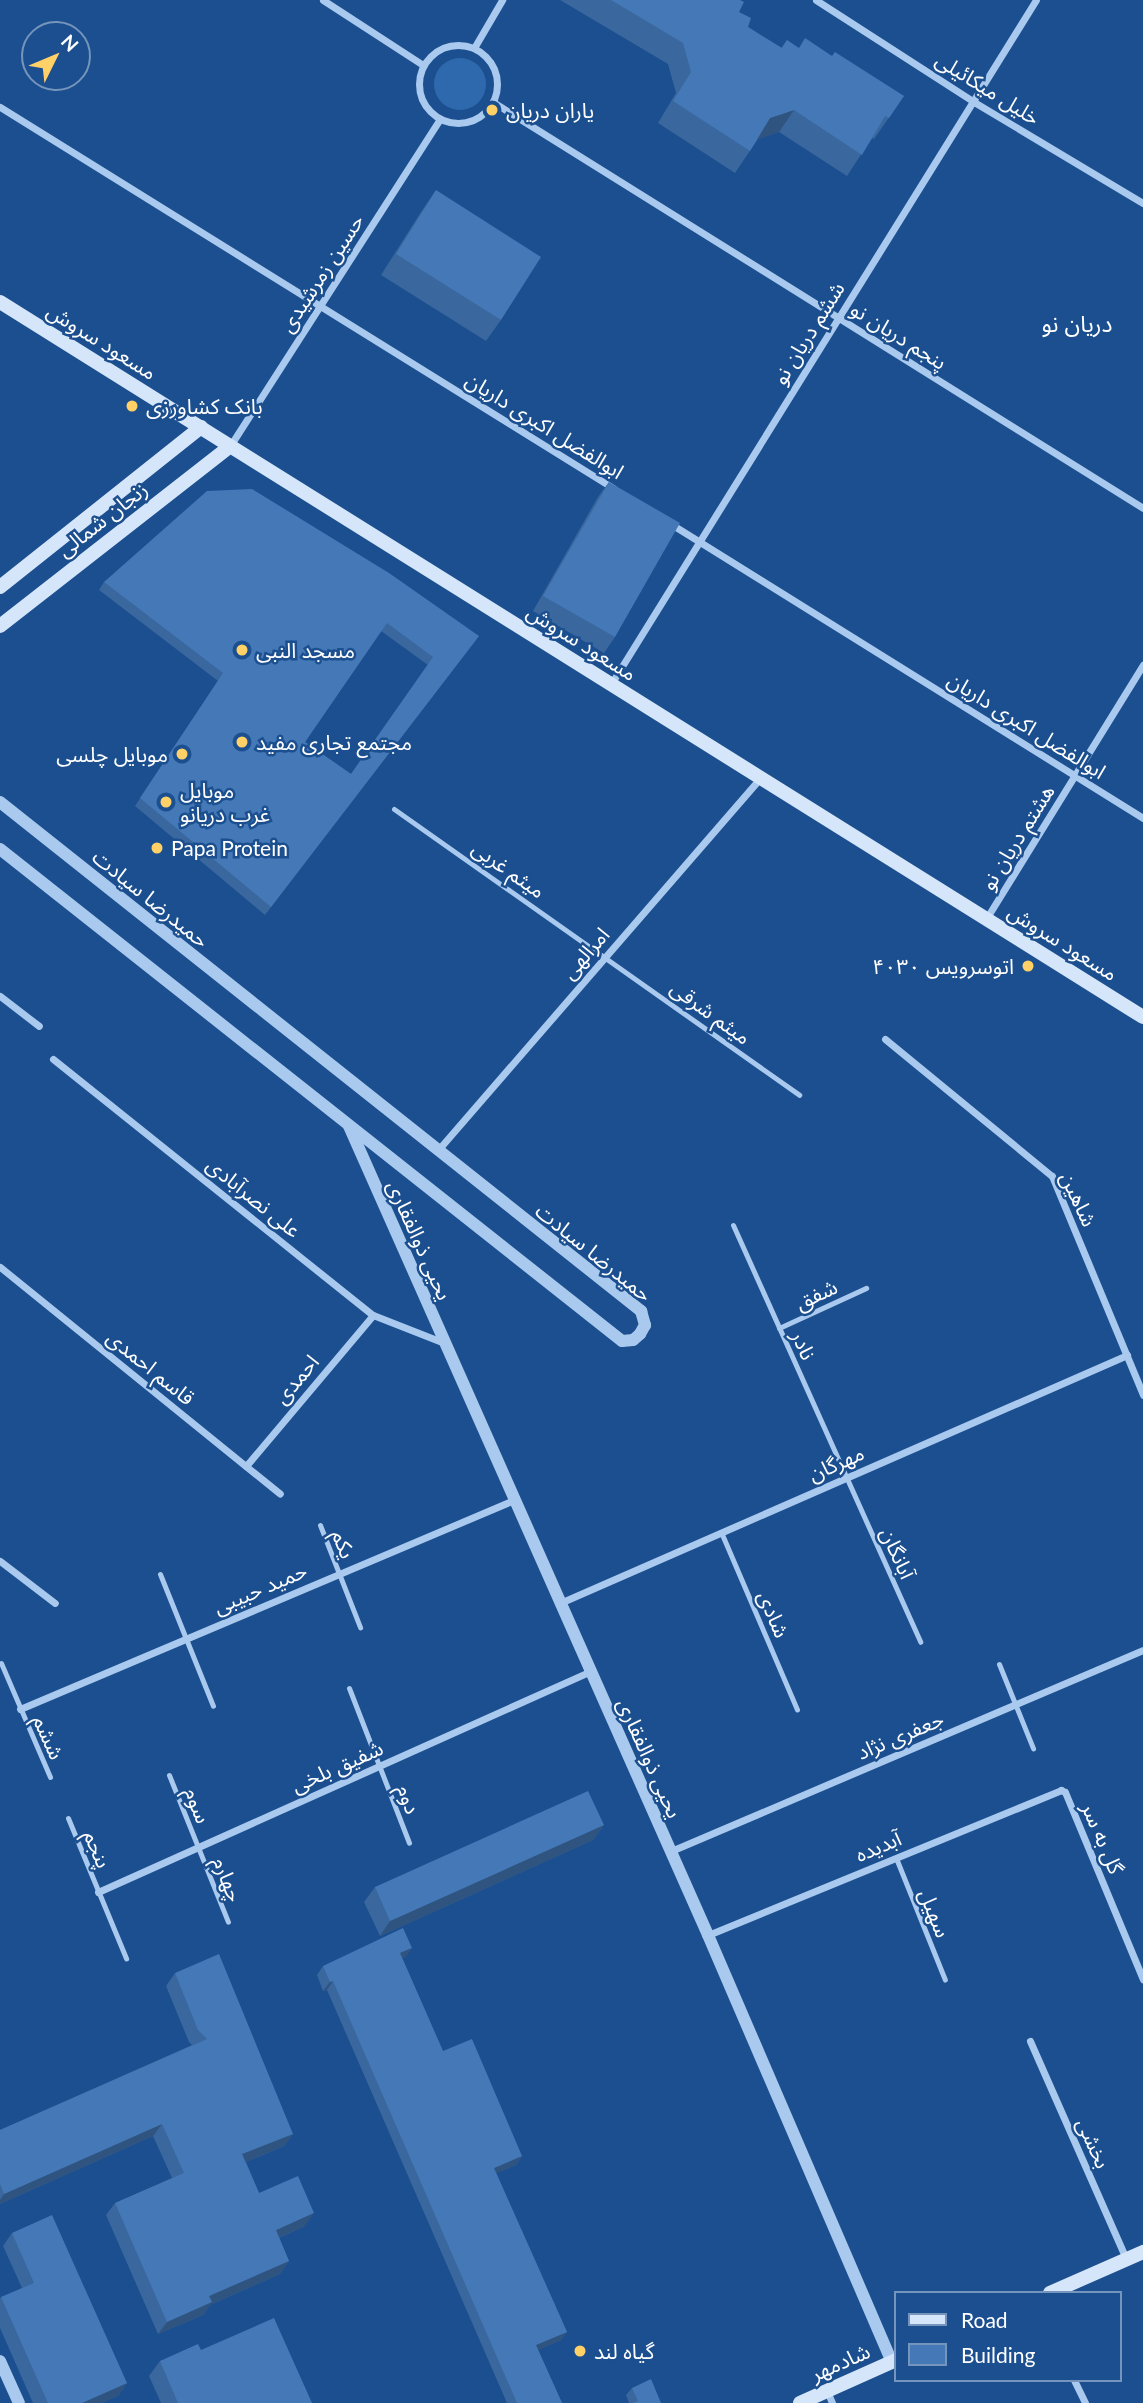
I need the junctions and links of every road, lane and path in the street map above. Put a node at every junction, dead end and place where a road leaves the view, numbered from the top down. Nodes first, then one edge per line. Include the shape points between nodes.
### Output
1 (323, 0) edge
2 (502, 0) edge
3 (816, 0) edge
4 (1035, 0) edge
5 (474, 48) junction
6 (423, 65) junction
7 (493, 102) junction
8 (974, 102) junction
9 (0, 107) edge
10 (440, 119) junction
11 (1143, 203) edge
12 (0, 302) edge
13 (320, 306) junction
14 (838, 317) junction
15 (201, 428) junction
16 (230, 446) junction
17 (617, 491) edge
18 (1143, 508) edge
19 (665, 520) edge
20 (700, 542) junction
21 (0, 587) edge
22 (0, 626) edge
23 (1143, 665) edge
24 (611, 685) junction
25 (1075, 776) junction
26 (761, 778) junction
27 (0, 802) edge
28 (394, 809) dead end
29 (1143, 818) edge
30 (0, 849) edge
31 (986, 919) junction
32 (606, 956) junction
33 (0, 996) edge
34 (1143, 1017) edge
35 (39, 1026) dead end
36 (885, 1040) dead end
37 (53, 1059) dead end
38 (799, 1095) dead end
39 (348, 1124) junction
40 (437, 1151) junction
41 (386, 1154) junction
42 (369, 1171) junction
43 (733, 1225) dead end
44 (0, 1267) edge
45 (866, 1288) dead end
46 (373, 1315) junction
47 (779, 1328) junction
48 (444, 1343) junction
49 (1127, 1355) junction
50 (1143, 1395) edge
51 (246, 1466) junction
52 (846, 1478) junction
53 (280, 1494) dead end
54 (514, 1500) junction
55 (320, 1525) dead end
56 (721, 1532) junction
57 (0, 1561) edge
58 (160, 1574) dead end
59 (339, 1574) junction
60 (55, 1603) dead end
61 (560, 1603) junction
62 (359, 1627) dead end
63 (186, 1639) junction
64 (920, 1642) dead end
65 (1143, 1650) edge
66 (1, 1663) edge
67 (999, 1664) dead end
68 (591, 1671) junction
69 (349, 1688) dead end
70 (1016, 1704) junction
71 (213, 1706) dead end
72 (20, 1709) junction
73 (797, 1709) dead end
74 (1033, 1748) dead end
75 (380, 1766) junction
76 (169, 1774) dead end
77 (50, 1777) dead end
78 (1061, 1790) joint
79 (68, 1818) dead end
80 (409, 1843) dead end
81 (198, 1847) junction
82 (671, 1851) junction
83 (896, 1858) junction
84 (99, 1892) junction
85 (228, 1922) dead end
86 (708, 1935) junction
87 (126, 1958) dead end
88 (1143, 1979) edge
89 (945, 1980) dead end
90 (1030, 2042) dead end
91 (1143, 2252) edge
92 (1126, 2259) junction
93 (1054, 2291) edge
94 (0, 2361) edge
95 (894, 2361) edge
96 (1075, 2382) edge
97 (829, 2397) edge
98 (19, 2403) edge
99 (800, 2403) edge
100 (1085, 2403) edge

1 - 6 street
2 - 5 street
3 - 8 street, خلیل میکائیلی
4 - 8 street, ششم دریان‌ نو
5 - 6 street via 451,45
5 - 7 street via 493,65 497,77
6 - 10 street via 419,90
7 - 10 street via 476,119 464,123
7 - 14 street, پنجم دریان‌ نو
8 - 11 street, خلیل میکائیلی
8 - 14 street, ششم دریان‌ نو
9 - 13 street, ابوالفضل اکبری داریان
10 - 13 street, حسین زمرشيدی
12 - 15 main road, مسعود سروش
13 - 16 street, حسین زمرشيدی
13 - 17 street, ابوالفضل اکبری داریان
14 - 18 street, پنجم دریان‌ نو
14 - 20 street, ششم دریان‌ نو
15 - 16 main road, مسعود سروش
15 - 21 main road, زنجان شمالی
16 - 22 main road, زنجان شمالی
16 - 24 main road, مسعود سروش
19 - 20 street, ابوالفضل اکبری داریان
20 - 24 street, ششم دریان‌ نو
20 - 25 street, ابوالفضل اکبری داریان
23 - 25 street, هشتم دریان‌ نو
24 - 26 main road, مسعود سروش
25 - 29 street, ابوالفضل اکبری داریان
25 - 31 street, هشتم دریان‌ نو
26 - 31 main road, مسعود سروش
26 - 32 street, امرالهی
27 - 40 street, حمیدرضا سیادت
28 - 32 lane, میثم غربی
30 - 39 street, حمیدرضا سیادت
31 - 34 main road, مسعود سروش
32 - 38 lane, میثم شرقی
32 - 40 street, امرالهی
33 - 35 street
36 - 49 street, شاهین via 1052,1176
37 - 46 street, علی نصرآبادی
39 - 41 street, حمیدرضا سیادت
39 - 42 street, یحیی ذوالفقاری
40 - 41 street, حمیدرضا سیادت via 641,1311 645,1325 640,1334 622,1341
41 - 42 street, یحیی ذوالفقاری via 376,1156
42 - 48 street, یحیی ذوالفقاری
43 - 47 lane, نادر
44 - 51 street, قاسم احمدی
45 - 47 lane, شفق
46 - 48 street, علی نصرآبادی
46 - 51 street, احمدی
47 - 52 lane, نادر
48 - 54 street, یحیی ذوالفقاری
49 - 50 street, شاهین
49 - 52 street, مهرگان
51 - 53 street, قاسم احمدی
52 - 56 street, مهرگان
52 - 64 lane, آبانگان
54 - 59 street, حمید حبیبی
54 - 61 street, یحیی ذوالفقاری
55 - 59 lane, یکم
56 - 61 street, مهرگان
56 - 73 lane, شادی
57 - 60 street
58 - 63 lane
59 - 62 lane
59 - 63 street, حمید حبیبی
61 - 68 street, یحیی ذوالفقاری
63 - 71 lane
63 - 72 street, حمید حبیبی
65 - 70 street, جعفری نژاد
66 - 72 lane
67 - 70 lane
68 - 75 street, شفیق بلخی
68 - 82 street, یحیی ذوالفقاری
69 - 75 lane
70 - 74 lane
70 - 82 street, جعفری نژاد
72 - 77 lane, ششم
75 - 80 lane, دوم
75 - 81 street, شفیق بلخی
76 - 81 lane, سوم
78 - 83 street, آبدیده
78 - 88 street, گل به سر
79 - 84 lane, پنجم
81 - 84 street, شفیق بلخی
81 - 85 lane, چهارم
82 - 86 street, یحیی ذوالفقاری
83 - 86 street, آبدیده
83 - 89 lane, سهیل
84 - 87 lane
86 - 95 street, یحیی ذوالفقاری
90 - 92 street, بخشی
91 - 92 main road
92 - 93 main road
94 - 98 street
95 - 97 main road, شادمهر
96 - 100 street
97 - 99 main road, شادمهر

